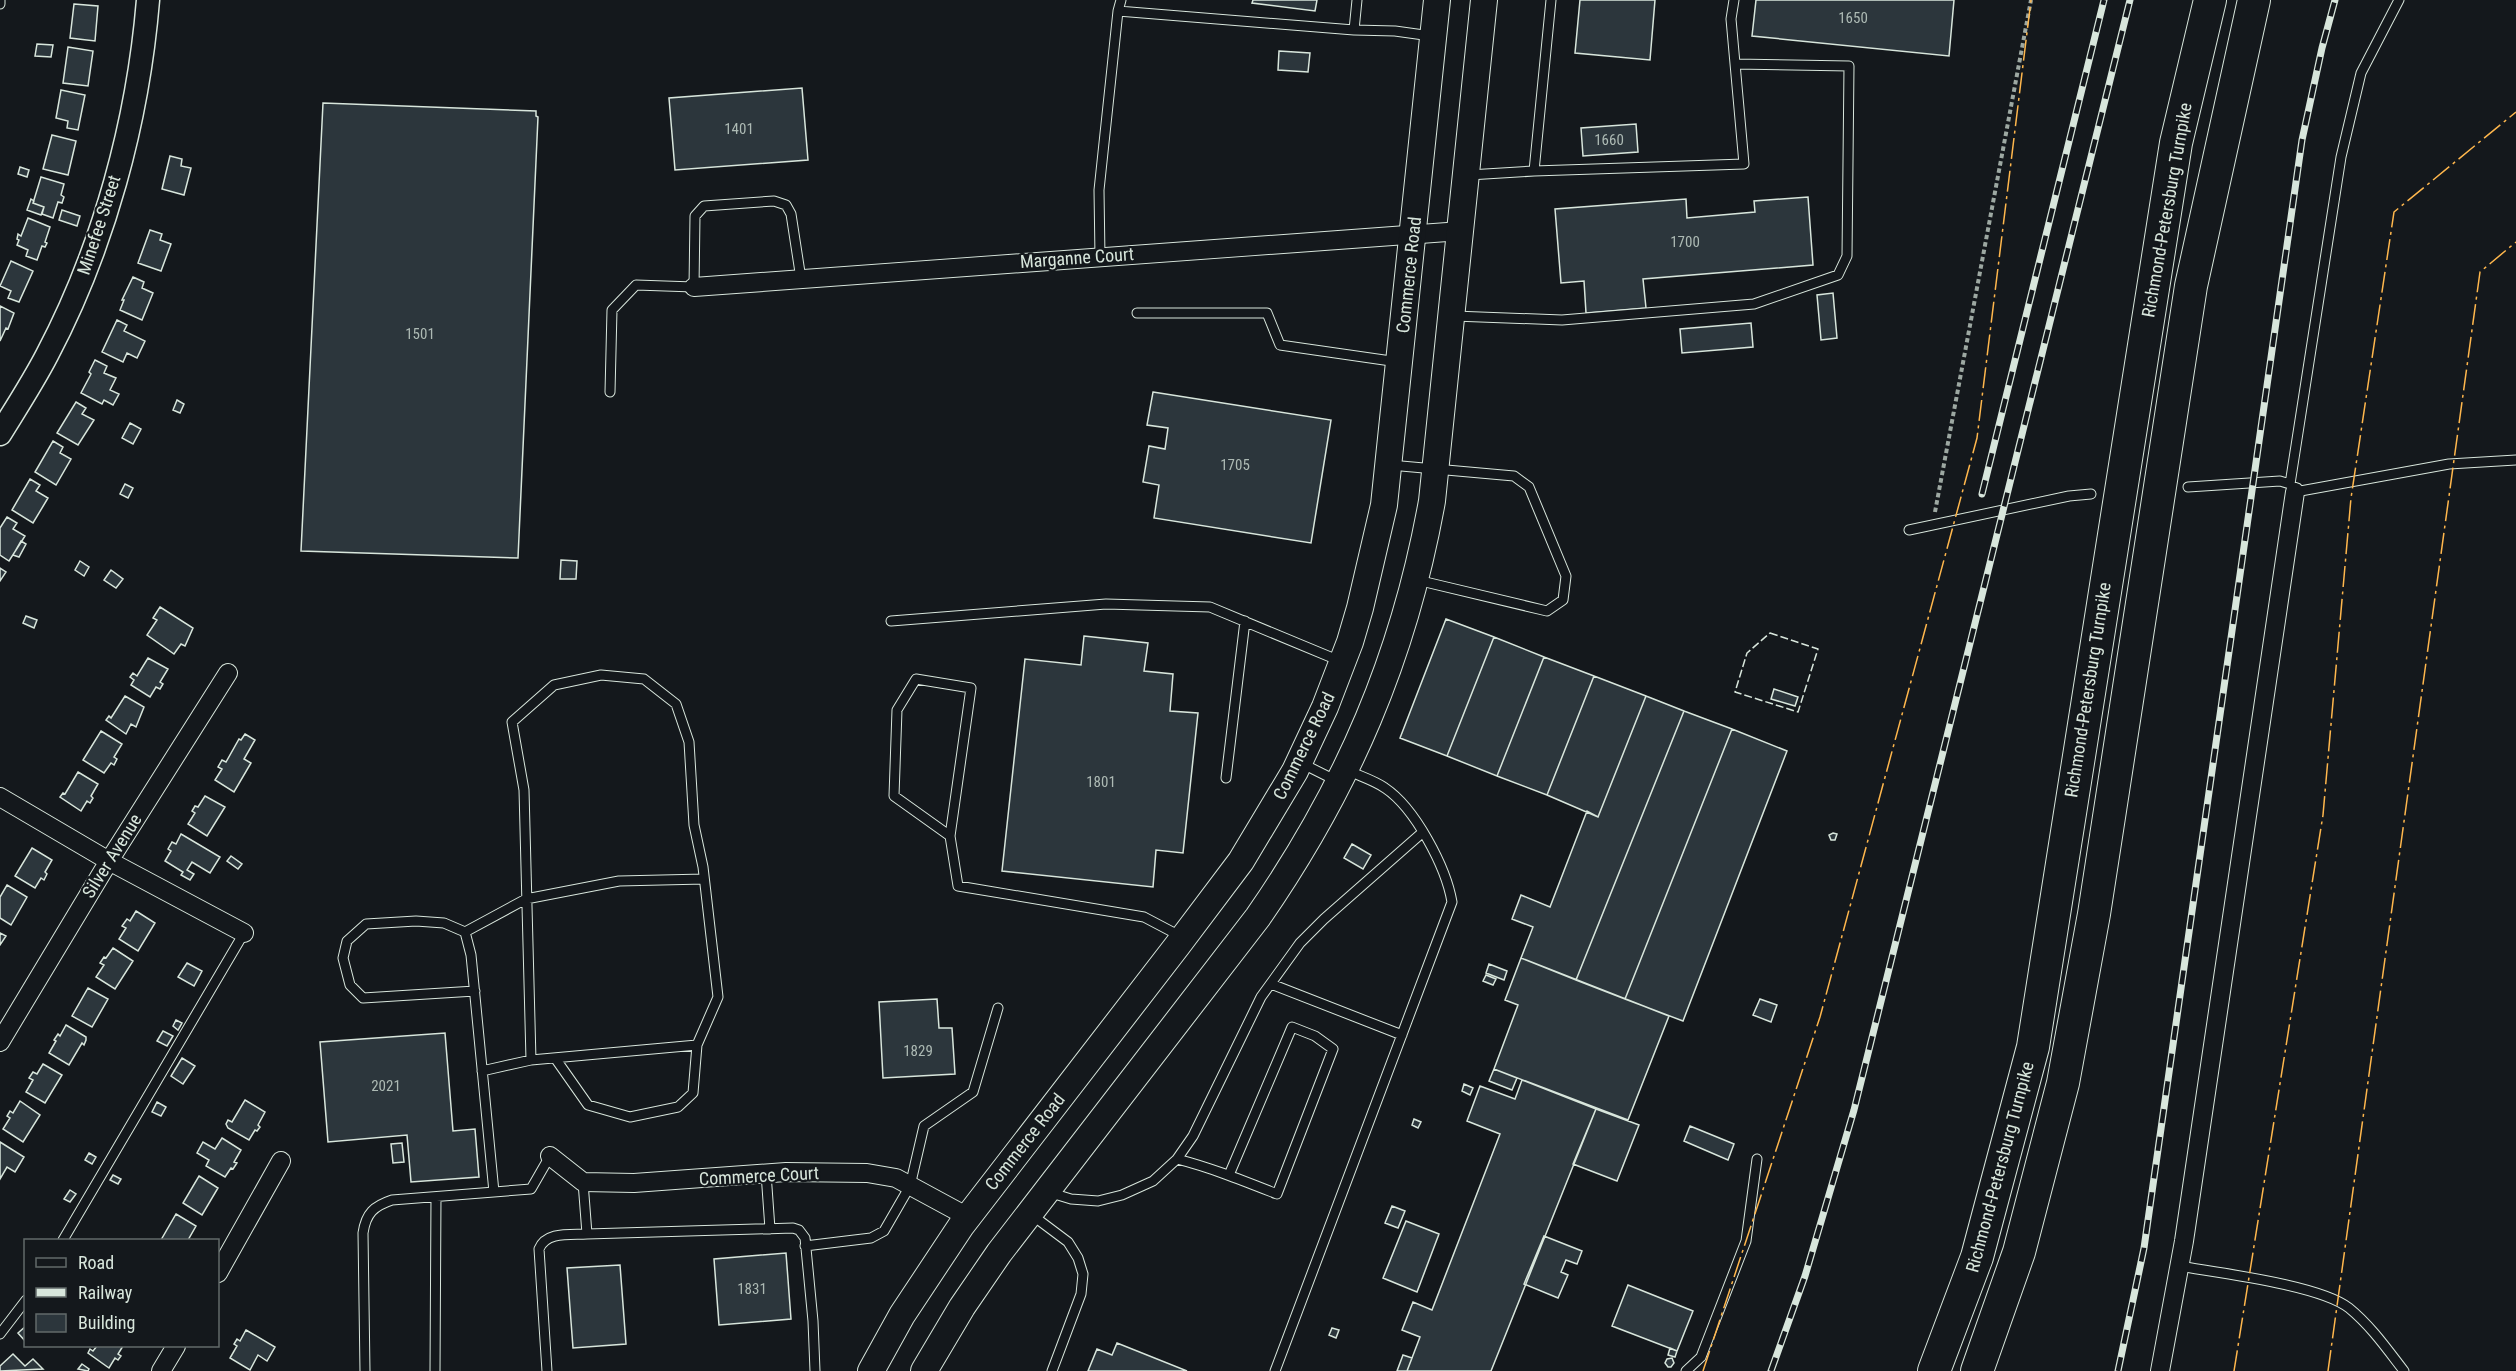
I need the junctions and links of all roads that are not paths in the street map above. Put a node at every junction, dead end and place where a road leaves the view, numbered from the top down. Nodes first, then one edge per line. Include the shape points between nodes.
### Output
1 (148, 0) edge
2 (1122, 0) edge
3 (1357, 0) edge
4 (1437, 0) edge
5 (1484, 0) edge
6 (1551, 0) edge
7 (1734, 0) edge
8 (2210, 0) edge
9 (2254, 0) edge
10 (2400, 0) edge
11 (1118, 11) junction
12 (1354, 30) junction
13 (1433, 36) junction
14 (1735, 64) junction
15 (1534, 171) junction
16 (1467, 175) junction
17 (1461, 231) junction
18 (1413, 233) junction
19 (1100, 256) junction
20 (801, 279) junction
21 (694, 287) junction
22 (1137, 314) dead end
23 (1452, 316) junction
24 (1400, 362) junction
25 (610, 393) dead end
26 (0, 434) edge
27 (2516, 460) edge
28 (1390, 465) junction
29 (1436, 469) junction
30 (2188, 487) dead end
31 (2293, 488) junction
32 (2091, 494) dead end
33 (1909, 530) dead end
34 (1416, 580) junction
35 (891, 621) dead end
36 (1245, 621) junction
37 (1342, 662) junction
38 (228, 672) dead end
39 (1299, 762) junction
40 (1344, 777) junction
41 (1226, 778) dead end
42 (0, 797) edge
43 (1423, 832) junction
44 (950, 836) junction
45 (109, 861) junction
46 (705, 879) junction
47 (526, 898) junction
48 (465, 932) junction
49 (243, 933) joint
50 (1184, 938) junction
51 (1271, 984) junction
52 (475, 991) junction
53 (998, 1008) dead end
54 (1402, 1035) junction
55 (0, 1042) edge
56 (697, 1045) junction
57 (555, 1058) junction
58 (531, 1060) junction
59 (482, 1071) junction
60 (550, 1156) joint
61 (1177, 1159) junction
62 (1756, 1159) dead end
63 (281, 1161) dead end
64 (766, 1173) junction
65 (1229, 1175) junction
66 (584, 1182) junction
67 (910, 1186) junction
68 (1046, 1191) junction
69 (494, 1192) junction
70 (436, 1197) junction
71 (1029, 1213) junction
72 (968, 1217) junction
73 (770, 1229) junction
74 (587, 1234) junction
75 (64, 1239) edge
76 (805, 1246) junction
77 (2179, 1266) junction
78 (219, 1270) edge
79 (24, 1303) edge
80 (0, 1334) edge
81 (175, 1347) edge
82 (161, 1371) edge
83 (365, 1371) edge
84 (435, 1371) edge
85 (548, 1371) edge
86 (815, 1371) edge
87 (871, 1371) edge
88 (924, 1371) edge
89 (1052, 1371) edge
90 (1275, 1371) edge
91 (1686, 1371) edge
92 (1934, 1371) edge
93 (1977, 1371) edge
94 (2160, 1371) edge
95 (2404, 1371) edge

1 - 26 street, Minefee Street via 137,93 93,250 46,357
2 - 11 lane
3 - 12 lane
4 - 13 main road, Commerce Road
5 - 16 main road
6 - 15 lane
7 - 14 lane via 1731,19
8 - 92 highway, Richmond-Petersburg Turnpike via 2176,143 2033,1047 1977,1257
9 - 93 highway, Richmond-Petersburg Turnpike via 2191,286 2096,903 2062,1083 2019,1252
10 - 31 lane via 2361,74 2341,157
11 - 12 lane
11 - 19 lane via 1099,190
12 - 13 lane
13 - 18 main road, Commerce Road
14 - 15 lane via 1744,164
14 - 23 lane via 1849,66 1847,256 1838,275 1754,304 1562,320
15 - 16 lane
16 - 17 main road
17 - 18 street, Marganne Court
17 - 23 main road
18 - 19 street, Marganne Court
18 - 24 main road, Commerce Road
19 - 20 street, Marganne Court
20 - 21 street, Marganne Court
20 - 21 lane via 791,214 786,205 774,201 712,204 695,216
21 - 25 lane via 636,285 612,310
22 - 24 lane via 1266,313 1280,345
23 - 29 main road
24 - 28 main road, Commerce Road
27 - 31 lane via 2449,464
28 - 29 lane
28 - 37 main road, Commerce Road via 1369,574
29 - 34 main road
29 - 34 lane via 1514,476 1529,488 1566,576 1563,600 1547,611
30 - 31 lane via 2280,481
31 - 77 street
32 - 33 lane
34 - 40 main road via 1382,689
35 - 36 lane via 1106,604 1209,607
36 - 37 lane
36 - 41 lane
37 - 39 main road, Commerce Road
38 - 45 street, Silver Avenue
39 - 40 lane
39 - 50 main road, Commerce Road via 1260,832
40 - 43 lane via 1372,781 1387,789
40 - 68 main road via 1258,917
42 - 45 street
43 - 51 lane via 1324,919
43 - 54 lane via 1448,882 1452,902
44 - 44 lane via 971,688 916,679 897,710 894,796
44 - 50 lane via 958,886 1144,917
45 - 49 street
45 - 55 street, Silver Avenue
46 - 47 lane via 619,881
46 - 47 lane via 694,825 689,742 676,704 644,679 601,675 554,685 512,722 524,790
46 - 56 lane via 718,997
47 - 48 lane
47 - 58 lane
48 - 52 lane
48 - 52 lane via 444,923 366,924 347,940 343,958 350,985 363,998
49 - 75 lane
50 - 72 main road, Commerce Road
51 - 54 lane
51 - 61 lane via 1193,1136
52 - 59 lane
53 - 67 lane via 974,1092 924,1126
54 - 90 lane
56 - 57 lane
56 - 57 lane via 693,1093 678,1107 630,1117 588,1105
57 - 58 lane
58 - 59 lane
59 - 69 lane
60 - 66 street
60 - 69 lane via 531,1189
61 - 65 lane
61 - 68 lane via 1152,1181 1098,1201 1071,1199
62 - 91 lane via 1746,1241 1701,1357
63 - 78 street
64 - 66 street, Commerce Court via 634,1183
64 - 67 street, Commerce Court via 867,1173 897,1178
64 - 73 lane
65 - 65 lane via 1277,1194 1333,1049 1315,1036 1292,1027
66 - 74 lane
67 - 72 street, Commerce Court
67 - 76 lane via 878,1236
68 - 71 main road
69 - 70 lane
70 - 83 lane via 380,1204 364,1222
70 - 84 lane
71 - 88 main road via 962,1307
71 - 89 lane via 1068,1242 1083,1274 1081,1294
72 - 87 main road, Commerce Road via 914,1295
73 - 74 lane
73 - 76 lane via 799,1230
74 - 85 lane via 553,1236 539,1249
76 - 86 lane
77 - 94 street
77 - 95 lane via 2313,1292 2347,1307 2377,1335
79 - 80 lane
81 - 82 street

